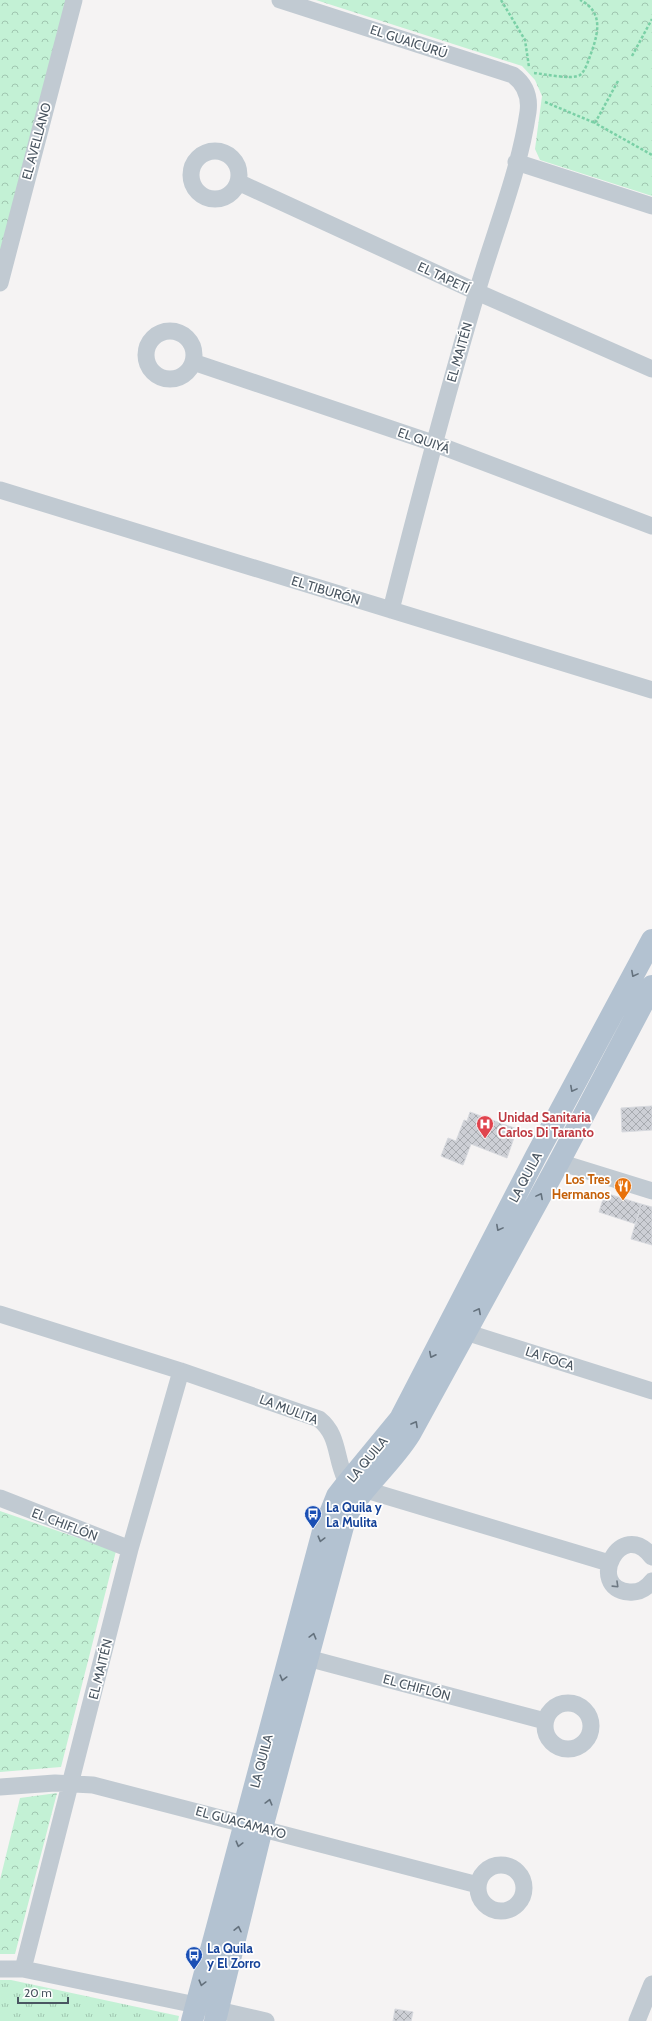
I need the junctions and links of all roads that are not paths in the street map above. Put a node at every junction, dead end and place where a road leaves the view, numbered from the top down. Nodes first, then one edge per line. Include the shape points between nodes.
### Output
1 (74, 0) edge
2 (280, 0) edge
3 (528, 95) joint
4 (516, 162) junction
5 (238, 182) dead end
6 (652, 206) edge
7 (0, 283) edge
8 (477, 292) junction
9 (193, 362) dead end
10 (652, 369) edge
11 (433, 443) junction
12 (0, 490) edge
13 (652, 526) edge
14 (391, 610) junction
15 (652, 690) edge
16 (652, 940) edge
17 (652, 986) edge
18 (536, 1156) junction
19 (559, 1162) junction
20 (652, 1191) edge
21 (0, 1314) edge
22 (457, 1329) junction
23 (181, 1371) junction
24 (652, 1391) edge
25 (356, 1485) junction
26 (0, 1498) edge
27 (130, 1549) junction
28 (652, 1557) edge
29 (609, 1563) junction
30 (652, 1581) edge
31 (298, 1655) junction
32 (545, 1721) dead end
33 (71, 1783) junction
34 (1, 1790) edge
35 (253, 1825) junction
36 (478, 1885) dead end
37 (0, 1969) edge
38 (23, 1969) junction
39 (652, 1984) edge
40 (194, 2013) edge
41 (217, 2016) edge
42 (266, 2021) edge
43 (637, 2021) edge

1 - 7 street, EL AVELLANO
2 - 3 street, EL GUAICURÚ via 513,75 524,86
3 - 4 street, EL MAITÉN via 528,111
4 - 6 street
4 - 8 street, EL MAITÉN
5 - 8 street, EL TAPETÍ
8 - 10 street, EL TAPETÍ
8 - 11 street, EL MAITÉN
9 - 11 street, EL QUIYÁ
11 - 13 street, EL QUIYÁ
11 - 14 street, EL MAITÉN
12 - 14 street, EL TIBURÓN
14 - 15 street, EL TIBURÓN
16 -> 18 main road, LA QUILA
17 - 19 main road, LA QUILA
18 - 19 main road
18 -> 22 main road, LA QUILA
19 - 20 street
22 -> 19 main road, LA QUILA
21 - 23 street, LA MULITA
22 - 24 street, LA FOCA
22 - 25 main road, LA QUILA via 402,1447
23 - 25 street, LA MULITA via 319,1419 328,1426 333,1436 345,1478
23 - 27 street, EL MAITÉN
25 - 29 street
25 - 31 main road, LA QUILA via 353,1503 345,1519
26 - 27 street, EL CHIFLÓN
27 - 33 street, EL MAITÉN
28 - 29 street via 641,1547 625,1546 612,1555
29 -> 30 street via 608,1570 613,1584 626,1592 641,1591
31 - 32 street, EL CHIFLÓN
31 - 35 main road, LA QUILA
33 - 34 street, EL GUACAMAYO
33 - 35 street, EL GUACAMAYO via 93,1785
33 - 38 street, EL MAITÉN
35 - 36 street, EL GUACAMAYO
35 -> 40 main road, LA QUILA
41 -> 35 main road, LA QUILA
37 - 38 street
38 - 40 street
39 - 43 street
40 - 41 street
41 - 42 street

